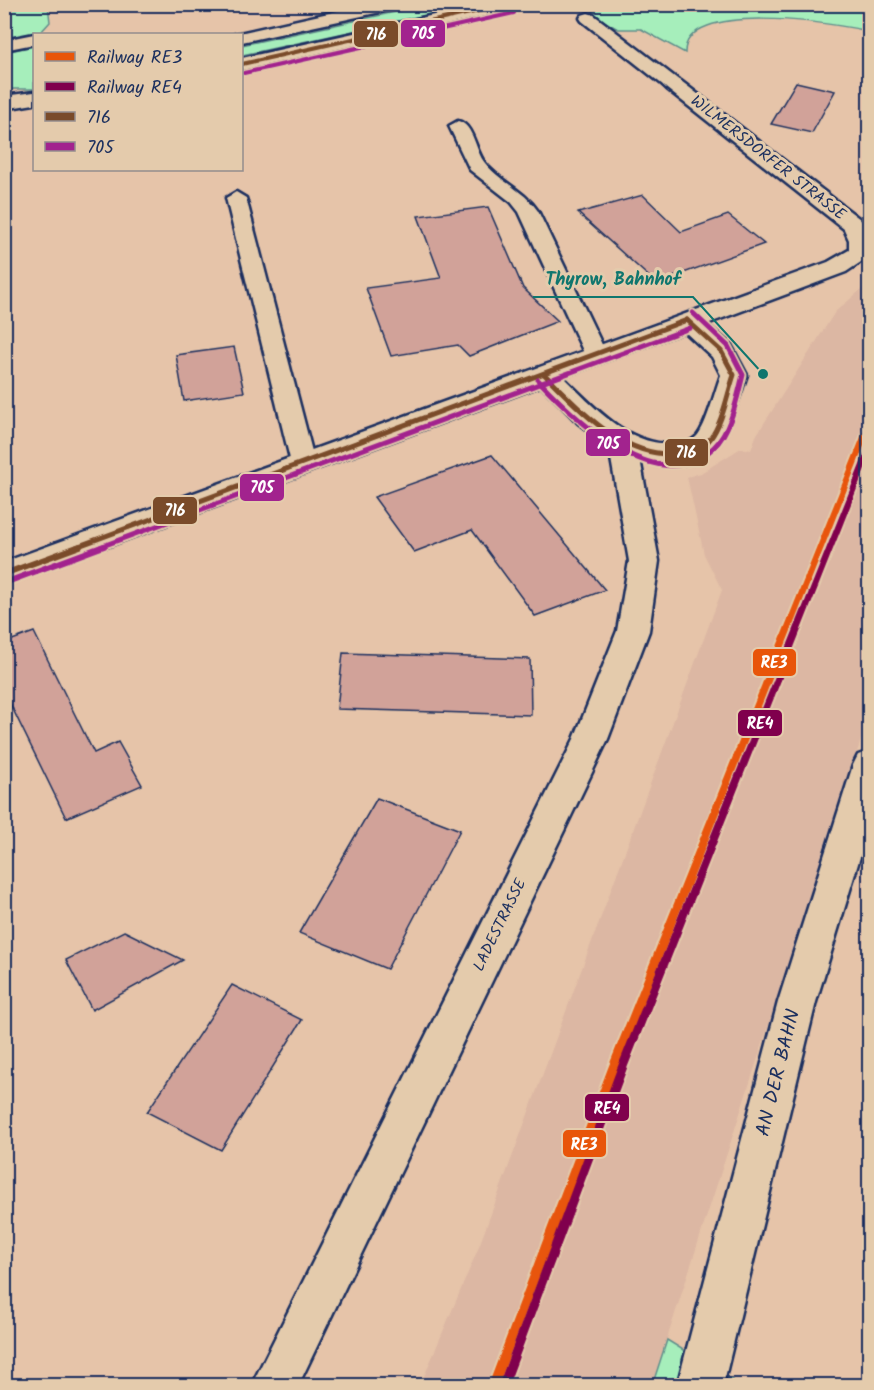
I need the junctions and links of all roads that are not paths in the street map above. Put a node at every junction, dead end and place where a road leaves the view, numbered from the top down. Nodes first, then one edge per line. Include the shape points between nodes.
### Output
1 (394, 4) edge
2 (512, 4) edge
3 (588, 18) dead end
4 (243, 37) edge
5 (33, 39) edge
6 (4, 45) edge
7 (243, 64) edge
8 (674, 85) joint
9 (33, 98) edge
10 (4, 103) edge
11 (458, 126) dead end
12 (236, 198) dead end
13 (687, 321) junction
14 (596, 355) junction
15 (544, 374) junction
16 (623, 444) junction
17 (303, 463) junction
18 (4, 574) edge
19 (870, 765) edge
20 (274, 1386) edge
21 (700, 1386) edge

1 - 4 lane
2 - 7 street
3 - 8 lane
5 - 6 lane
8 - 13 street, WILMERSDORFER STRASSE via 839,213 861,235 863,244 857,257 837,267
9 - 10 street
11 - 14 lane via 477,166 518,198 536,224
12 - 17 lane
13 - 14 street, WILMERSDORFER STRASSE
13 - 16 street via 716,345 731,364 734,375 712,436 707,444 661,456
14 - 15 street, WILMERSDORFER STRASSE
15 - 16 street
15 - 17 street, WILMERSDORFER STRASSE
16 - 20 street, LADESTRASSE via 644,561 633,631 591,739
17 - 18 street, WILMERSDORFER STRASSE
19 - 21 street, AN DER BAHN via 797,1002

